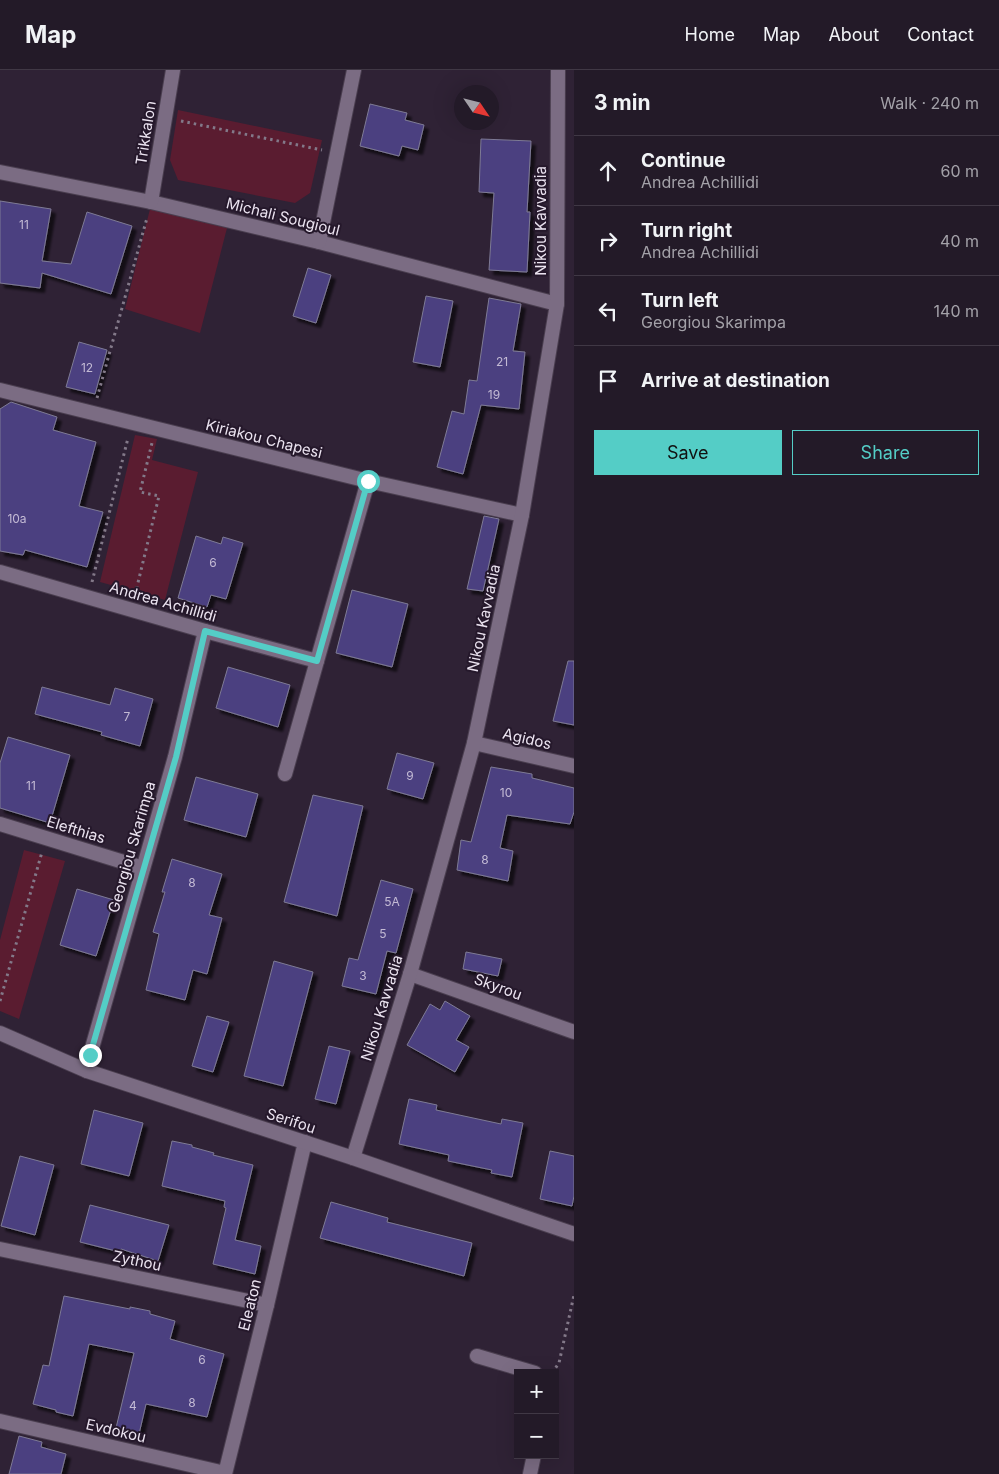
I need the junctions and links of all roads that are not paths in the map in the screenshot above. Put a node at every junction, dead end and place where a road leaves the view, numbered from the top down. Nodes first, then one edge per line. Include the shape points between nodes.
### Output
1 (173, 70) edge
2 (354, 70) edge
3 (558, 70) edge
4 (0, 172) edge
5 (151, 202) junction
6 (319, 242) junction
7 (557, 304) junction
8 (0, 390) edge
9 (368, 481) junction
10 (522, 515) junction
11 (0, 572) edge
12 (205, 631) junction
13 (317, 661) junction
14 (474, 743) junction
15 (574, 766) edge
16 (285, 774) dead end
17 (0, 824) edge
18 (143, 868) junction
19 (410, 974) junction
20 (574, 1032) edge
21 (0, 1033) edge
22 (87, 1071) junction
23 (305, 1142) junction
24 (352, 1158) junction
25 (574, 1234) edge
26 (0, 1249) edge
27 (267, 1305) junction
28 (477, 1356) dead end
29 (521, 1369) edge
30 (0, 1421) edge
31 (533, 1459) edge
32 (225, 1474) edge
33 (530, 1474) edge

1 - 5 street, Trikkalon
2 - 6 street
3 - 7 street, Nikou Kavvadia
4 - 5 street, Michali Sougioul
5 - 6 street, Michali Sougioul
6 - 7 street, Michali Sougioul
7 - 10 street, Nikou Kavvadia
8 - 9 street, Kiriakou Chapesi
9 - 10 street, Kiriakou Chapesi
9 - 13 street
10 - 14 street, Nikou Kavvadia
11 - 12 street, Andrea Achillidi
12 - 13 street, Andrea Achillidi
12 - 18 street, Georgiou Skarimpa via 176,757
13 - 16 street
14 - 15 street, Agidos
14 - 19 street, Nikou Kavvadia
17 - 18 street, Elefthias
18 - 22 street, Georgiou Skarimpa
19 - 20 street, Skyrou
19 - 24 street, Nikou Kavvadia
21 - 22 street, Serifou
22 - 23 street, Serifou
23 - 24 street, Serifou
23 - 27 street, Eleaton
24 - 25 street, Serifou
26 - 27 street, Zythou
27 - 32 street, Eleaton
28 - 29 street
30 - 32 street, Evdokou
31 - 33 street

